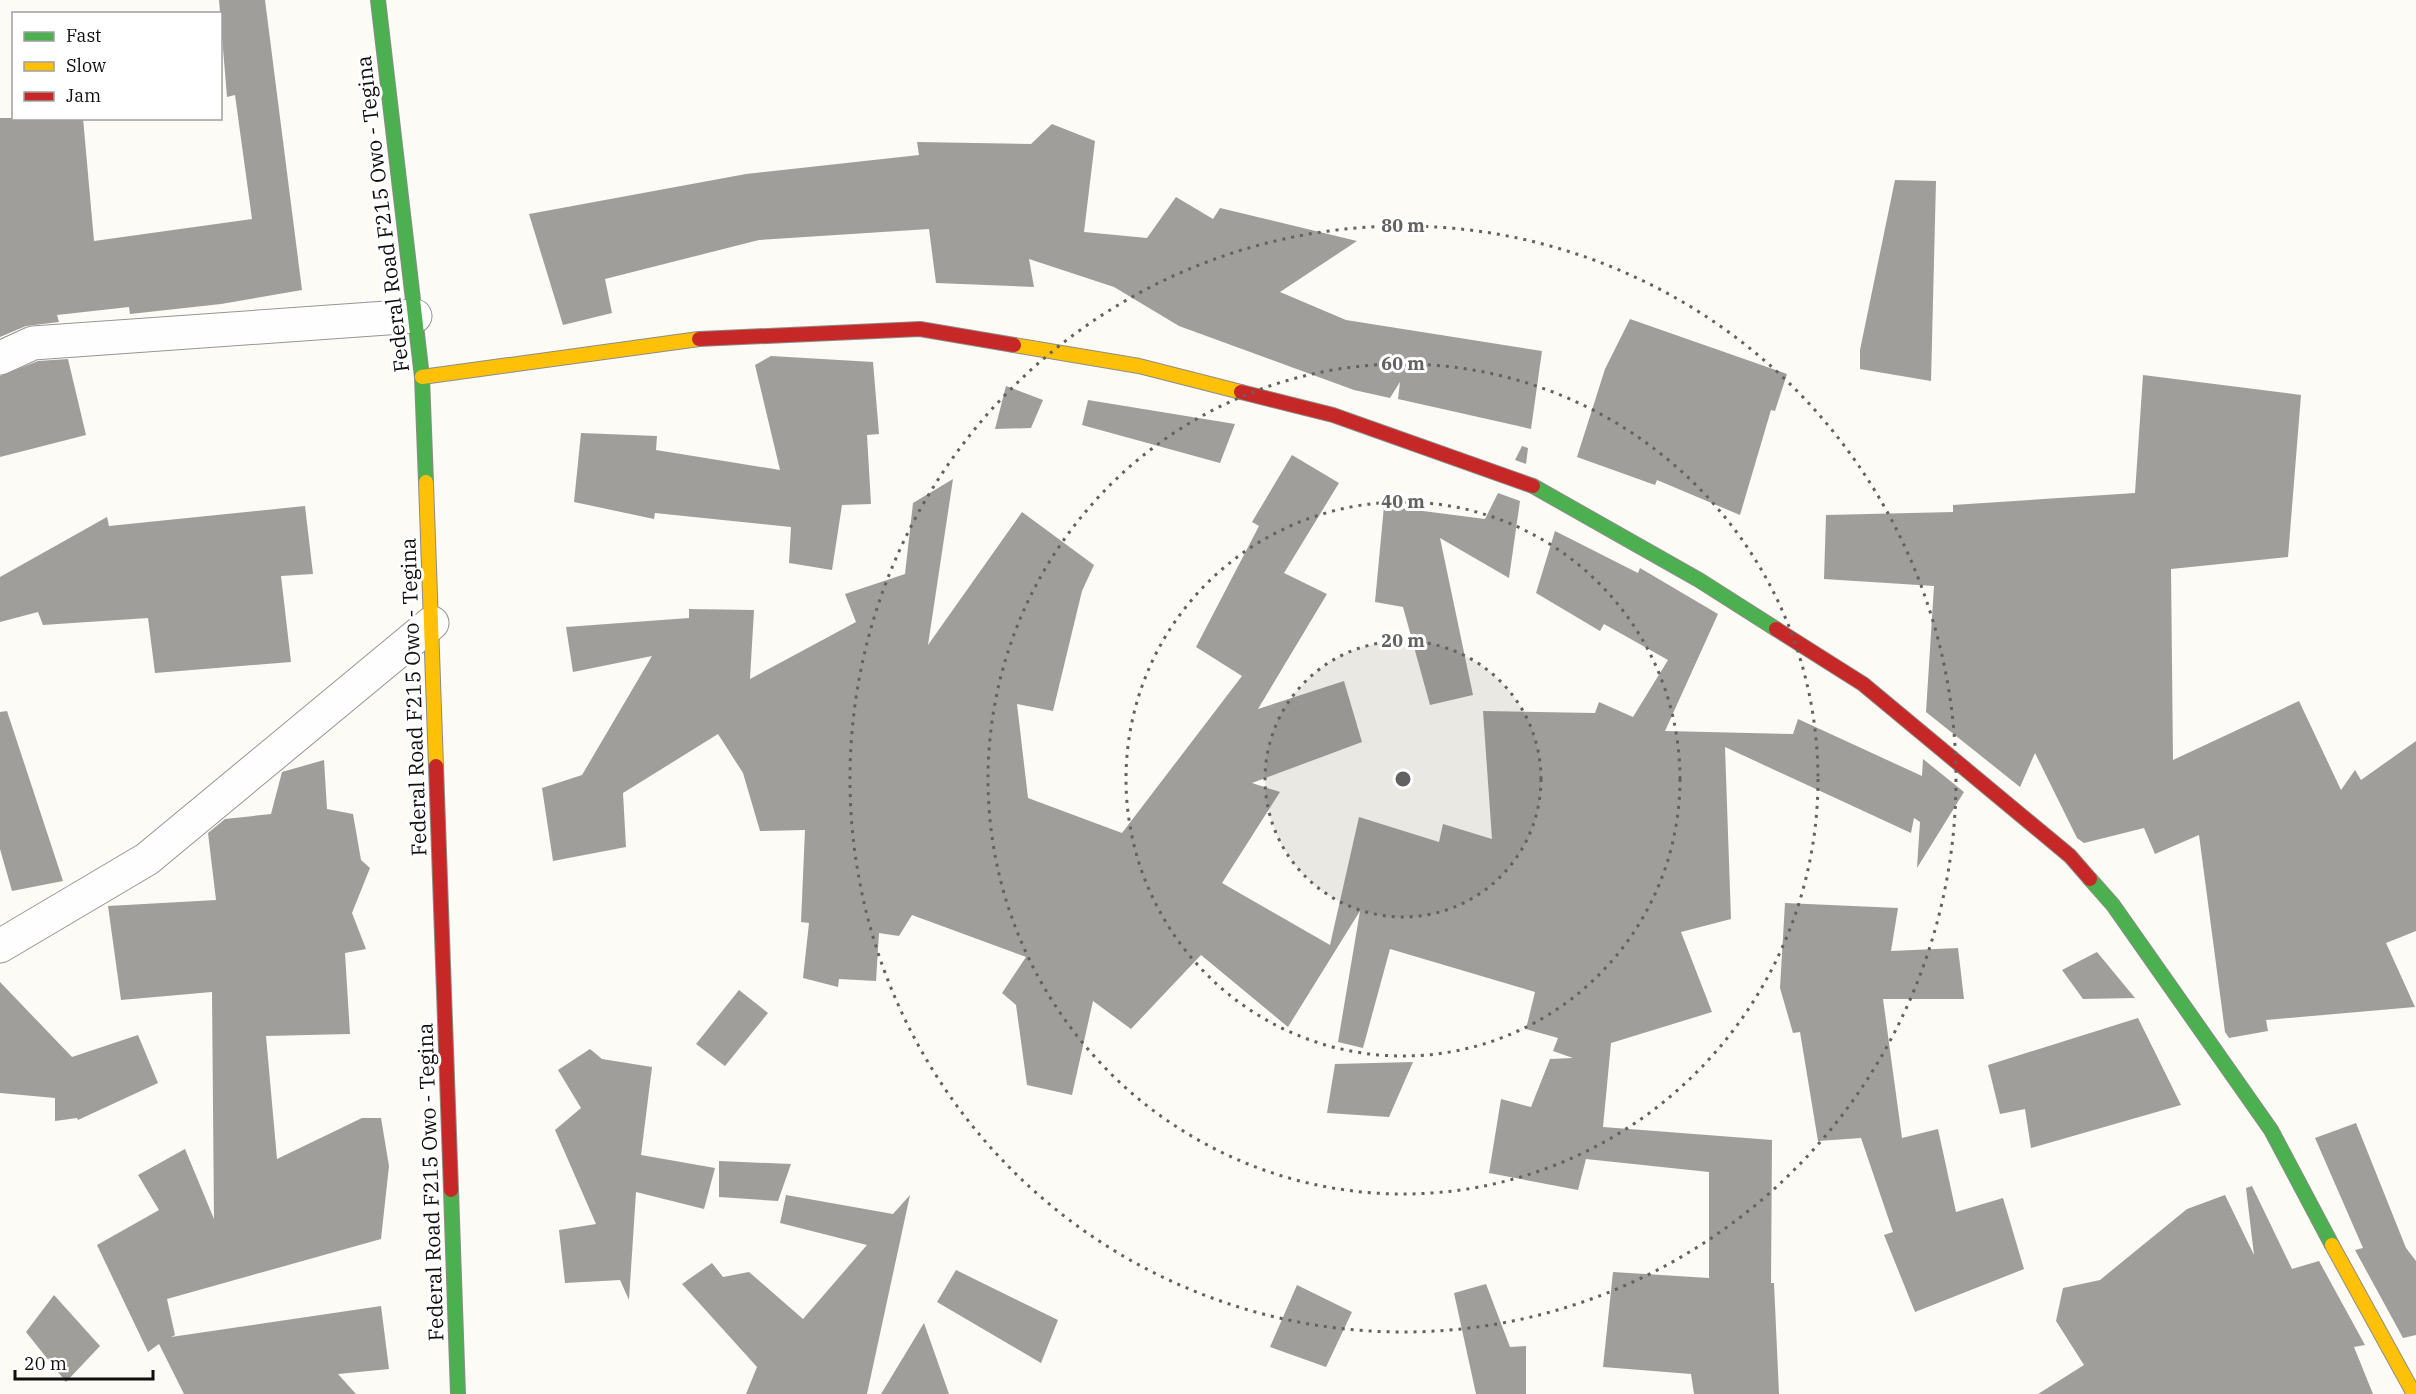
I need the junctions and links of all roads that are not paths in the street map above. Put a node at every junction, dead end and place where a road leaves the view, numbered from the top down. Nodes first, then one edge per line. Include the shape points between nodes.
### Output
1 (378, 0) edge
2 (415, 316) junction
3 (0, 358) edge
4 (422, 377) junction
5 (432, 623) junction
6 (0, 946) edge
7 (458, 1394) edge
8 (2414, 1394) edge

1 - 2 street, Federal Road F215 Owo - Tegina
2 - 3 street via 33,343
2 - 4 street, Federal Road F215 Owo - Tegina
4 - 5 street, Federal Road F215 Owo - Tegina
4 - 8 street via 705,338 921,329 1139,366 1333,415 1536,487 1699,580 1863,684 2070,856 2113,905 2271,1130
5 - 6 street via 147,859
5 - 7 street, Federal Road F215 Owo - Tegina

